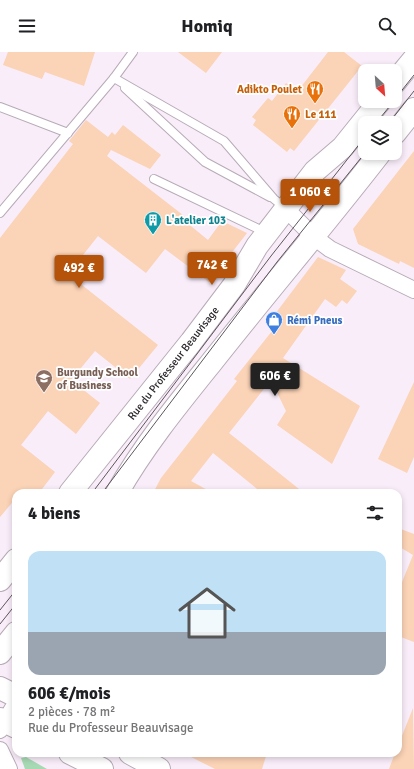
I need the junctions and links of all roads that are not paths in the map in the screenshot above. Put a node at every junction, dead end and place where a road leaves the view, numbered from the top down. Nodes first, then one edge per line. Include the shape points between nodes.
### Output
1 (133, 52) edge
2 (414, 59) edge
3 (402, 74) edge
4 (114, 78) junction
5 (0, 107) edge
6 (374, 108) edge
7 (414, 109) edge
8 (402, 124) edge
9 (68, 133) junction
10 (374, 160) edge
11 (154, 179) dead end
12 (280, 204) junction
13 (0, 213) edge
14 (268, 233) junction
15 (314, 237) junction
16 (414, 290) edge
17 (73, 489) edge
18 (120, 489) edge
19 (12, 565) edge
20 (0, 580) edge
21 (12, 638) edge
22 (0, 653) edge
23 (0, 688) edge
24 (12, 694) edge
25 (12, 711) edge
26 (5, 724) edge
27 (0, 750) edge
28 (78, 757) edge
29 (137, 757) edge
30 (9, 769) edge
31 (102, 769) edge
32 (159, 769) edge

1 - 4 lane
2 - 3 street
4 - 9 lane
4 - 12 lane via 205,162
4 - 12 lane via 224,141
5 - 9 lane
6 - 12 street, Rue du Professeur Beauvisage via 343,147
7 - 8 street
9 - 13 lane
10 - 15 street
11 - 14 lane
12 - 14 street, Rue du Professeur Beauvisage
12 - 15 street
14 - 17 street, Rue du Professeur Beauvisage via 234,285 191,342
15 - 16 street via 345,258
15 - 18 street via 190,389
19 - 20 street
21 - 22 street
23 - 24 street
25 - 26 street
27 - 30 street
28 - 31 street
29 - 32 street

